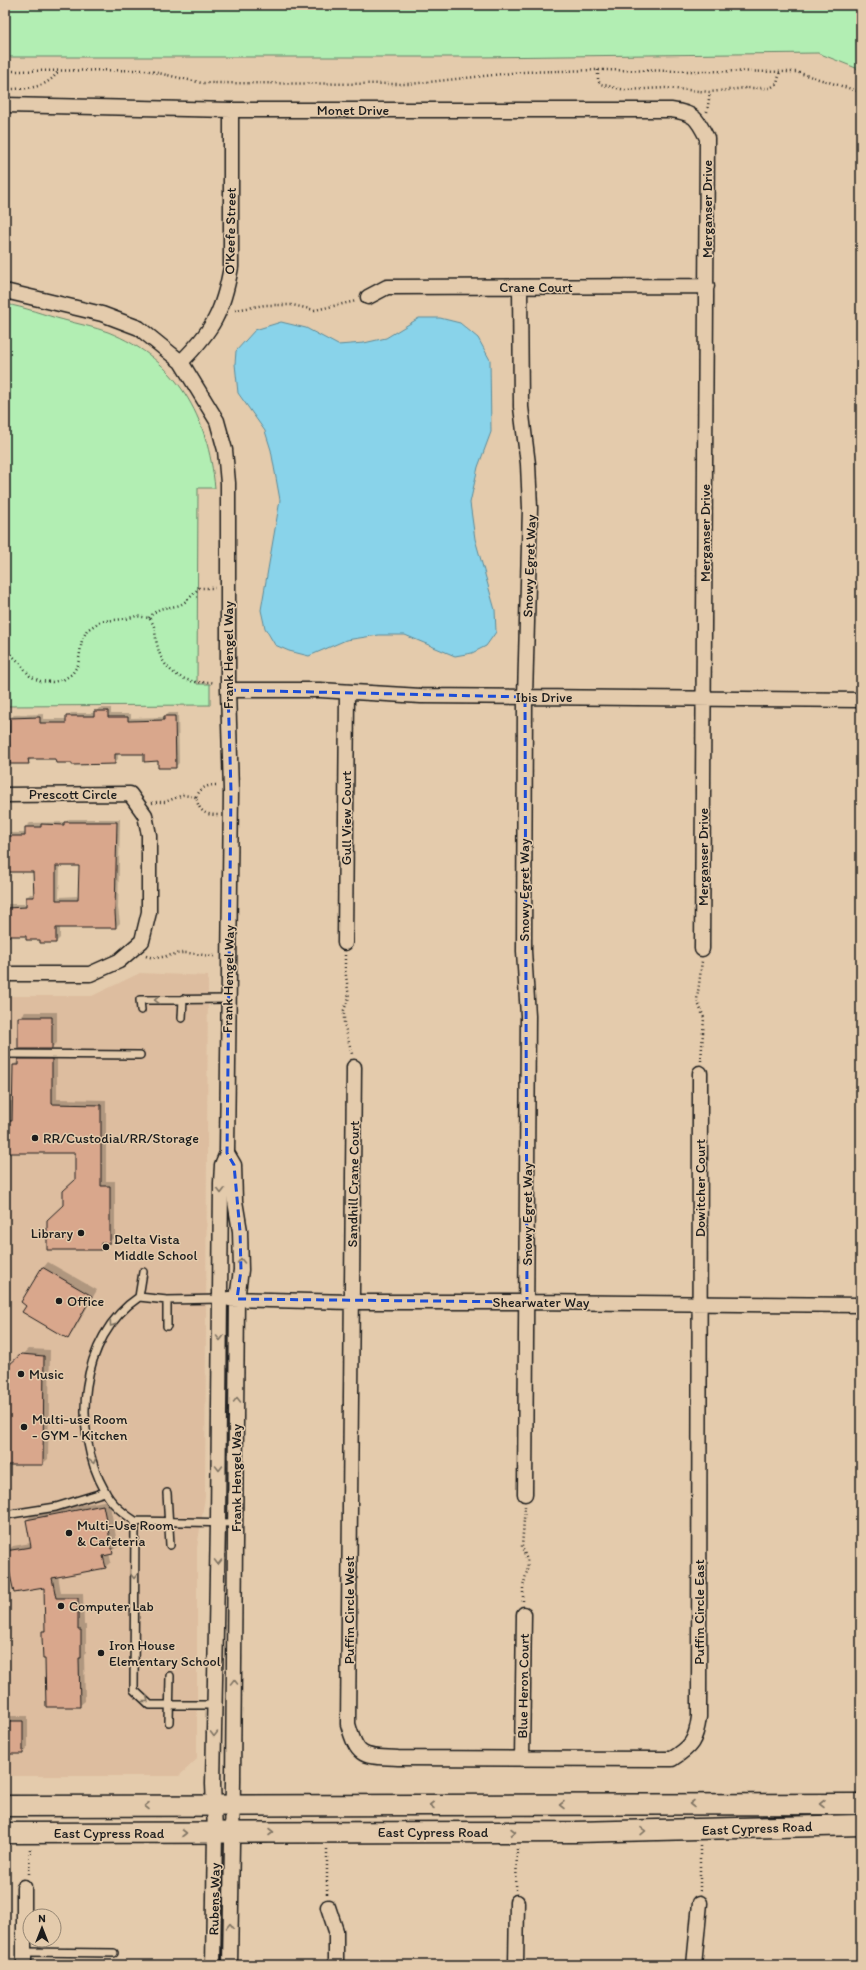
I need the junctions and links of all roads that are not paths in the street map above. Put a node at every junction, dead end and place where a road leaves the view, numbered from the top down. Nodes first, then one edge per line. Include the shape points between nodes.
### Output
1 (5, 106) edge
2 (231, 110) junction
3 (698, 120) joint
4 (707, 286) junction
5 (520, 287) junction
6 (5, 291) edge
7 (368, 298) road end
8 (181, 362) junction
9 (228, 690) junction
10 (347, 693) junction
11 (525, 697) junction
12 (703, 698) junction
13 (861, 700) edge
14 (5, 795) edge
15 (345, 943) road end
16 (702, 949) road end
17 (5, 974) edge
18 (183, 999) junction
19 (228, 999) junction
20 (141, 1010) dead end
21 (182, 1018) dead end
22 (5, 1054) edge
23 (140, 1055) dead end
24 (354, 1067) road end
25 (700, 1073) road end
26 (227, 1153) junction
27 (143, 1272) dead end
28 (139, 1296) junction
29 (220, 1299) junction
30 (167, 1300) junction
31 (237, 1300) junction
32 (351, 1302) junction
33 (527, 1302) junction
34 (700, 1303) junction
35 (861, 1305) edge
36 (167, 1326) dead end
37 (105, 1492) junction
38 (167, 1493) dead end
39 (525, 1494) road end
40 (5, 1515) edge
41 (135, 1521) junction
42 (169, 1521) junction
43 (218, 1523) junction
44 (236, 1523) junction
45 (170, 1545) dead end
46 (524, 1614) road end
47 (170, 1676) dead end
48 (170, 1705) junction
49 (215, 1705) junction
50 (169, 1722) dead end
51 (522, 1759) junction
52 (861, 1804) edge
53 (223, 1805) junction
54 (5, 1806) edge
55 (861, 1825) edge
56 (224, 1832) junction
57 (5, 1833) edge
58 (24, 1887) road end
59 (517, 1902) road end
60 (700, 1903) road end
61 (328, 1907) road end
62 (114, 1953) dead end
63 (24, 1958) edge
64 (213, 1965) edge
65 (230, 1965) edge
66 (336, 1965) edge
67 (516, 1965) edge
68 (694, 1965) edge

1 - 2 street, Monet Drive
2 - 3 street, Monet Drive via 671,110 684,112
2 - 8 street, O'Keefe Street via 231,267 227,290 221,311 209,331
3 - 4 street, Merganser Drive via 707,138
4 - 5 street, Crane Court
4 - 12 street, Merganser Drive
5 - 7 street, Crane Court via 387,287
5 - 11 street, Snowy Egret Way via 521,407 530,508
6 - 8 street, Frank Hengel Way via 110,316 139,328
8 - 9 street, Frank Hengel Way via 217,421 225,450 228,483
9 - 10 street, Ibis Drive via 320,690
9 - 19 street, Frank Hengel Way via 231,784
10 - 11 street, Ibis Drive
10 - 15 street, Gull View Court
11 - 12 street, Ibis Drive
11 - 33 street, Snowy Egret Way
12 - 13 street, Ibis Drive
12 - 16 street, Merganser Drive
14 - 17 street, Prescott Circle via 130,794 145,815 149,835 149,912 142,941 119,961 90,974
18 - 19 lane
18 -> 20 lane via 140,1000
18 - 21 lane
19 - 26 street, Frank Hengel Way
22 - 23 lane
24 - 32 street, Sandhill Crane Court
25 - 34 street, Dowitcher Court
26 -> 29 street, Frank Hengel Way via 222,1165
31 -> 26 street, Frank Hengel Way via 241,1270 240,1231 234,1165
27 - 28 lane
28 - 30 lane
28 -> 37 lane via 127,1305 104,1335 94,1359 85,1399 87,1437 94,1466
29 - 30 lane
29 - 31 street, Shearwater Way
29 -> 43 street, Frank Hengel Way
30 - 36 lane
31 - 32 street, Shearwater Way
44 -> 31 street, Frank Hengel Way
32 - 33 street, Shearwater Way
32 - 51 street, Puffin Circle West via 348,1724 354,1744 361,1752 374,1756
33 - 34 street, Shearwater Way
33 - 39 street, Snowy Egret Way
34 - 35 street, Shearwater Way
34 - 51 street, Puffin Circle East via 697,1734 688,1749 672,1759
37 - 40 lane via 56,1507
37 - 41 lane via 120,1511
38 - 42 lane
41 - 42 lane
41 -> 48 lane via 134,1690 150,1704
42 - 43 lane
42 - 45 lane
43 - 44 lane
43 -> 49 street, Frank Hengel Way
53 -> 44 street, Frank Hengel Way
46 - 51 street, Blue Heron Court
47 - 48 lane
48 - 49 lane
48 - 50 lane
49 -> 53 street, Frank Hengel Way
52 -> 53 street, East Cypress Road
53 -> 54 street, East Cypress Road
53 - 56 street
56 -> 55 street, East Cypress Road via 517,1832
57 -> 56 street, East Cypress Road
56 - 64 street, Rubens Way
65 -> 56 street, Rubens Way
58 - 63 street
59 - 67 street
60 - 68 street
61 - 66 street via 336,1931
62 - 63 lane

